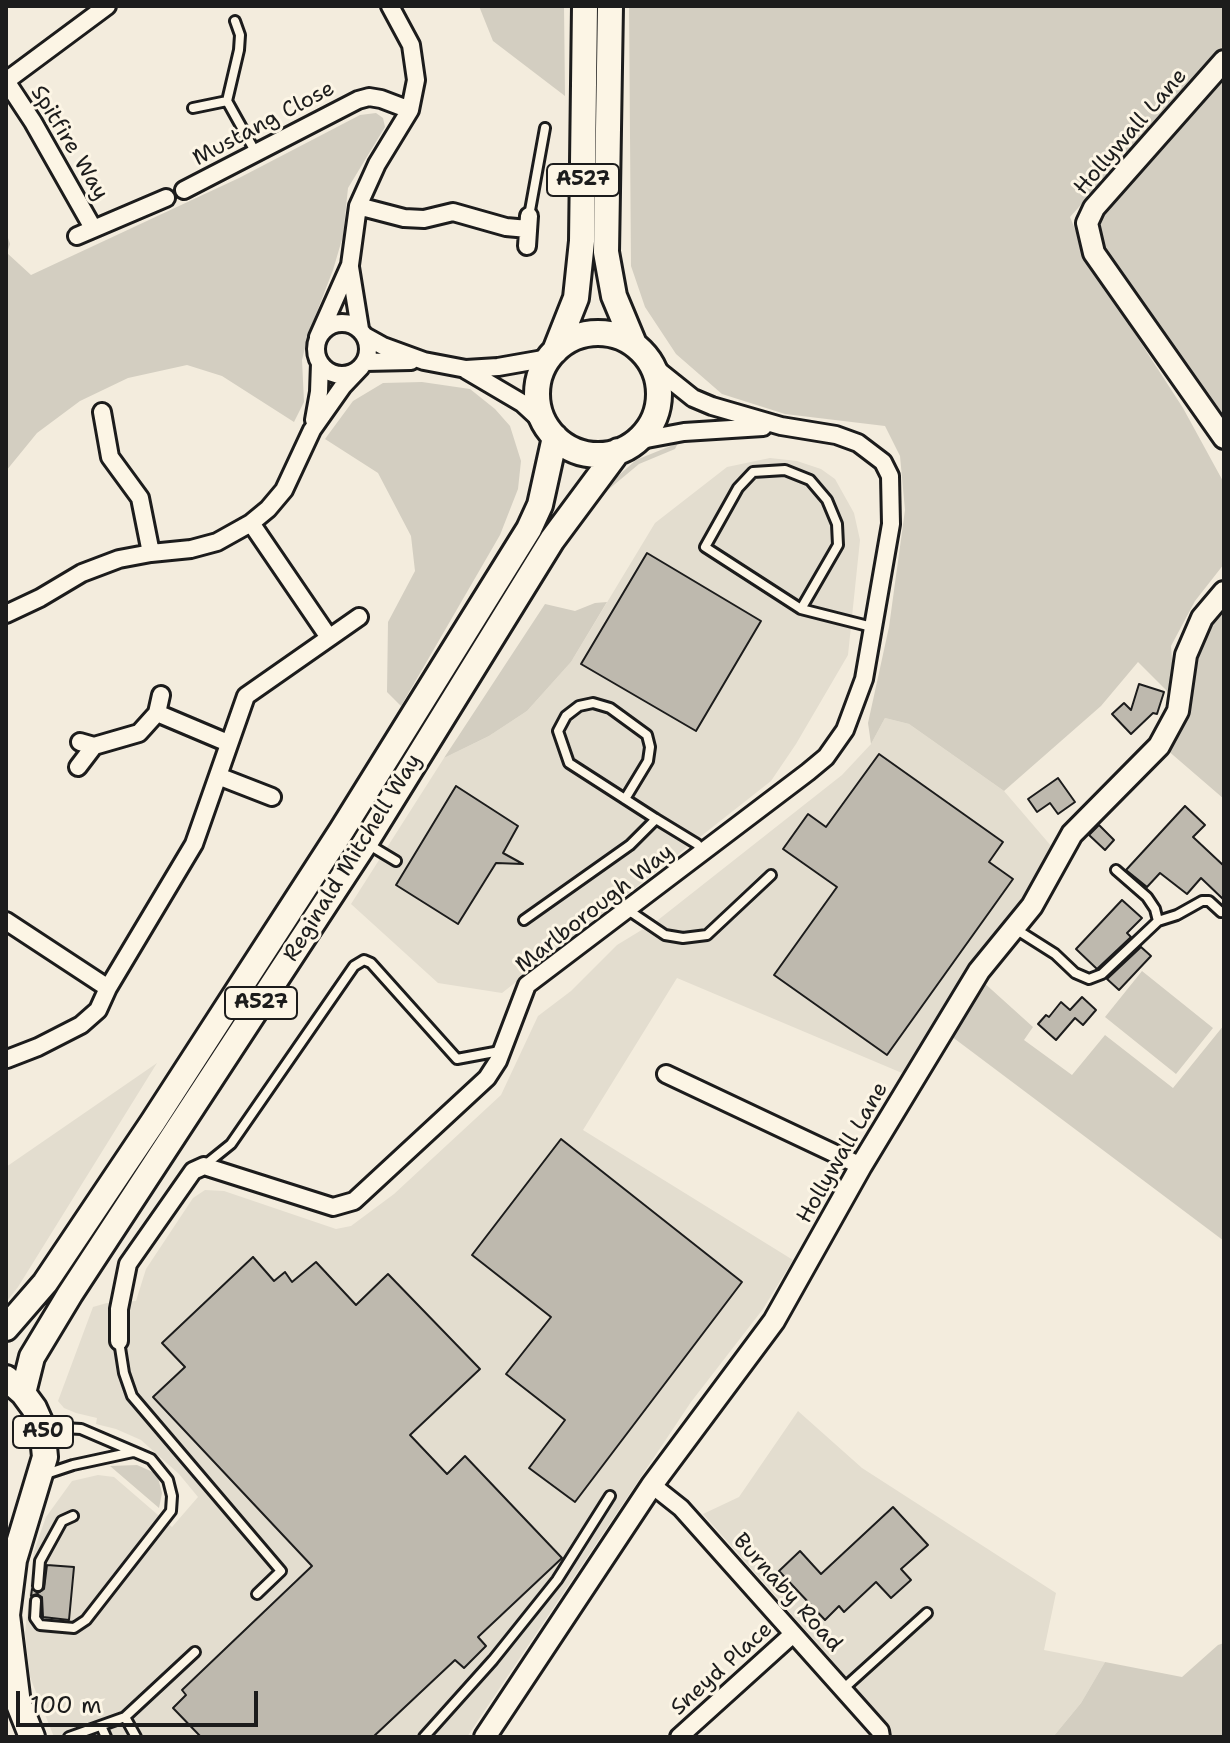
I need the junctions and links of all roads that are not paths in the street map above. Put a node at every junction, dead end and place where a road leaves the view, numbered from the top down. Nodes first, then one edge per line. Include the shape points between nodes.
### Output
1 (107, 6) edge
2 (390, 6) edge
3 (585, 6) edge
4 (610, 6) edge
5 (235, 21) dead end
6 (1224, 61) edge
7 (6, 81) edge
8 (227, 101) junction
9 (193, 108) dead end
10 (410, 110) junction
11 (545, 128) dead end
12 (257, 154) junction
13 (184, 190) dead end
14 (166, 198) dead end
15 (358, 206) junction
16 (93, 228) junction
17 (528, 230) joint
18 (77, 236) dead end
19 (350, 265) junction
20 (363, 332) junction
21 (318, 337) junction
22 (634, 344) junction
23 (552, 354) junction
24 (424, 361) junction
25 (320, 363) junction
26 (363, 364) junction
27 (653, 366) junction
28 (466, 369) junction
29 (102, 412) dead end
30 (781, 426) junction
31 (312, 430) junction
32 (551, 431) junction
33 (1224, 438) edge
34 (627, 446) junction
35 (251, 523) junction
36 (151, 553) junction
37 (1224, 592) edge
38 (801, 609) junction
39 (6, 614) edge
40 (359, 617) dead end
41 (873, 628) junction
42 (328, 636) junction
43 (161, 695) dead end
44 (157, 713) junction
45 (228, 743) junction
46 (78, 767) dead end
47 (218, 776) junction
48 (272, 797) dead end
49 (625, 799) junction
50 (656, 819) junction
51 (342, 830) junction
52 (365, 843) junction
53 (704, 853) junction
54 (396, 861) dead end
55 (1116, 870) dead end
56 (771, 875) dead end
57 (627, 909) junction
58 (1221, 912) dead end
59 (524, 920) dead end
60 (6, 921) edge
61 (1158, 921) junction
62 (1014, 928) junction
63 (108, 988) junction
64 (501, 1050) junction
65 (7, 1059) edge
66 (666, 1074) dead end
67 (204, 1166) junction
68 (861, 1166) junction
69 (6, 1328) edge
70 (119, 1341) joint
71 (14, 1386) edge
72 (42, 1426) junction
73 (134, 1452) junction
74 (652, 1485) junction
75 (37, 1486) junction
76 (610, 1496) dead end
77 (73, 1516) dead end
78 (6, 1524) edge
79 (38, 1586) dead end
80 (257, 1594) dead end
81 (36, 1601) dead end
82 (927, 1613) dead end
83 (793, 1634) junction
84 (195, 1652) dead end
85 (11, 1685) edge
86 (843, 1689) junction
87 (125, 1717) junction
88 (101, 1726) junction
89 (32, 1737) edge
90 (69, 1737) edge
91 (106, 1737) edge
92 (136, 1737) edge
93 (424, 1737) edge
94 (485, 1737) edge
95 (679, 1737) edge
96 (881, 1737) edge

1 - 7 street
2 - 10 street via 411,45 416,80
3 - 23 main road, A527 via 582,241 576,298
4 - 22 main road, A527 via 606,252 614,296
5 - 8 lane via 239,50
6 - 33 street, Hollywall Lane via 1094,208 1087,223 1094,253
7 - 16 street, Spitfire Way
8 - 9 lane
8 - 12 lane
10 - 12 street, Mustang Close via 369,97 358,100
10 - 15 street
11 - 17 lane
12 - 13 street, Mustang Close
14 - 16 street
15 - 17 street via 404,218 453,212
15 - 19 street
16 - 18 street
19 - 20 street
19 - 21 street
20 - 21 street via 348,323 334,323
20 - 24 street via 383,346
20 - 26 street via 369,347
21 - 25 street
22 - 23 main road via 612,335 589,334
22 - 27 main road
23 - 28 street
23 - 32 main road via 537,395
24 - 26 street
24 - 28 street
25 - 26 street via 327,371 344,375
25 - 31 street
26 - 31 street
27 - 30 street, Marlborough Way via 693,398
27 - 34 main road via 657,409 651,423
28 - 32 street via 522,403
29 - 36 street via 110,457 140,498
30 - 34 street, Marlborough Way via 710,429
30 - 41 street, Marlborough Way via 858,443 883,462 890,476 891,524
31 - 35 street via 284,490
32 - 34 main road via 584,453 604,454
32 - 51 main road, Reginald Mitchell Way / A527 via 540,505 529,529
34 - 52 main road, Reginald Mitchell Way / A527 via 552,540
35 - 36 street via 217,542
35 - 42 street
36 - 39 street via 82,573
37 - 62 street, Hollywall Lane via 1202,618 1186,655 1178,711 1159,746 1072,834
38 - 38 lane via 838,545 837,524 827,500 810,480 785,470 753,472 738,488 705,547
38 - 41 lane
40 - 42 street
41 - 53 street, Marlborough Way via 857,702 826,757
42 - 45 street via 246,696
43 - 44 street
44 - 45 street
44 - 46 street via 139,733 87,744
45 - 47 street
47 - 48 street
47 - 63 street via 194,844
49 - 49 lane via 569,763 558,731 579,706 610,708 647,735 648,761
49 - 50 lane
50 - 53 lane
50 - 59 lane via 630,845
51 - 52 lane
51 - 69 main road, Reginald Mitchell Way / A527 via 45,1283
52 - 54 lane
52 - 71 main road, Reginald Mitchell Way / A527
53 - 57 street, Marlborough Way
55 - 61 lane via 1147,897
56 - 57 lane via 707,935 665,935
57 - 64 street, Marlborough Way via 527,985
58 - 61 lane via 1202,901
60 - 63 street
61 - 62 lane via 1102,974 1089,979
62 - 68 street, Hollywall Lane via 979,971
63 - 65 street via 98,1010 81,1025
64 - 67 street, Marlborough Way via 487,1078 354,1201 342,1206
64 - 67 lane via 457,1059 364,960 354,966 231,1144
66 - 68 street
67 - 70 street via 179,1189 128,1264
68 - 74 street, Hollywall Lane via 774,1321
70 - 80 lane via 132,1396 281,1571
71 - 72 main road, A50
72 - 73 lane via 81,1429
72 - 75 main road, A50 via 45,1457
73 - 75 lane via 73,1465
73 - 81 lane via 151,1459 168,1480 171,1511 86,1620 74,1628 40,1625
74 - 83 street, Burnaby Road via 681,1508
74 - 94 street, Hollywall Lane
75 - 78 main road via 24,1509
75 - 85 main road via 14,1560 7,1615
76 - 93 lane via 557,1580
77 - 79 lane via 62,1521 40,1561
82 - 86 lane
83 - 86 street, Burnaby Road
83 - 95 street, Sneyd Place
84 - 87 lane
85 - 89 main road
86 - 96 street, Burnaby Road
87 - 88 lane
87 - 92 lane
88 - 90 lane
88 - 91 lane

